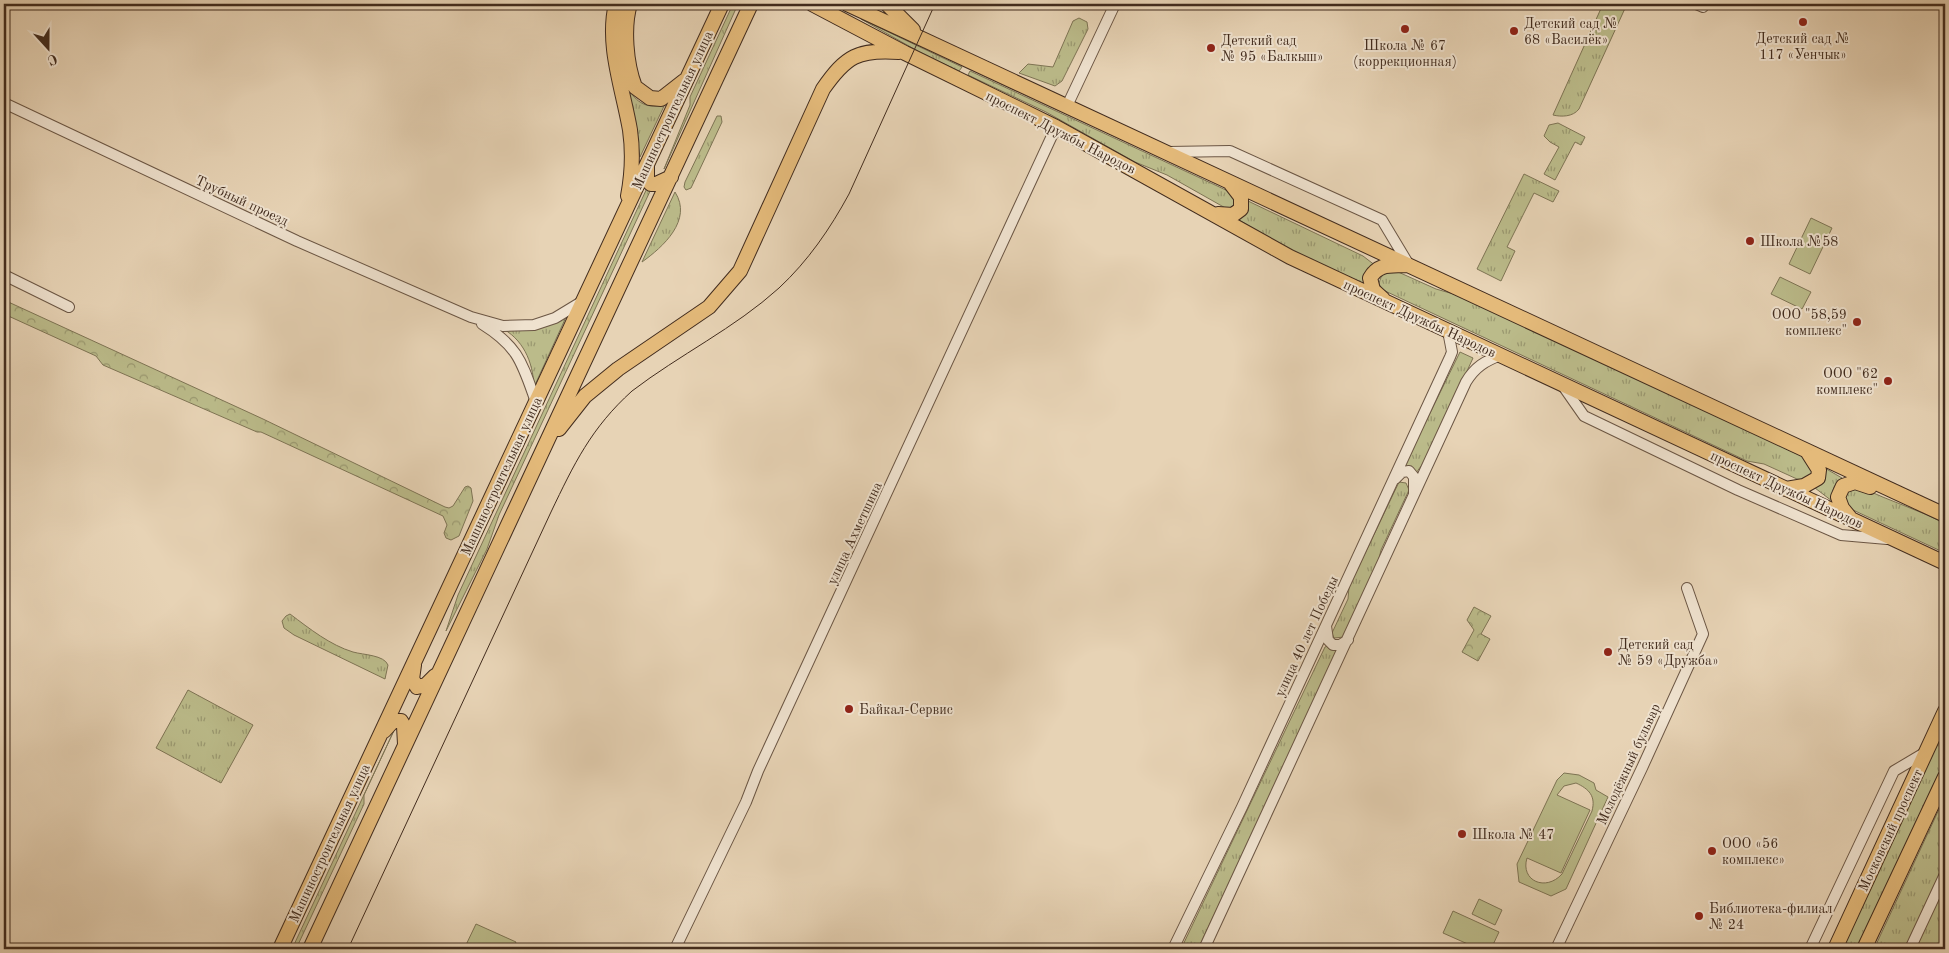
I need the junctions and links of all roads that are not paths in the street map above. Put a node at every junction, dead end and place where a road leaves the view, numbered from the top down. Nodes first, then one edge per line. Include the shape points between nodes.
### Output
1 (616, 4) edge
2 (630, 4) edge
3 (722, 4) edge
4 (812, 4) edge
5 (847, 4) edge
6 (887, 4) edge
7 (1115, 4) edge
8 (751, 5) edge
9 (931, 44) junction
10 (905, 53) junction
11 (978, 64) junction
12 (687, 79) junction
13 (968, 84) junction
14 (4, 103) edge
15 (1067, 106) junction
16 (1056, 127) junction
17 (1167, 152) junction
18 (646, 165) junction
19 (670, 177) junction
20 (1230, 182) junction
21 (626, 208) junction
22 (1214, 214) junction
23 (1409, 265) junction
24 (4, 275) edge
25 (583, 301) junction
26 (1386, 302) junction
27 (69, 307) dead end
28 (471, 316) junction
29 (1448, 331) junction
30 (1501, 355) junction
31 (1563, 386) junction
32 (536, 402) junction
33 (546, 445) junction
34 (1806, 450) junction
35 (1390, 484) junction
36 (1786, 489) junction
37 (1414, 496) junction
38 (1909, 498) junction
39 (1945, 515) edge
40 (1851, 519) junction
41 (1894, 539) junction
42 (1945, 563) edge
43 (1687, 588) dead end
44 (1326, 625) junction
45 (1348, 640) junction
46 (415, 659) junction
47 (440, 671) junction
48 (1945, 711) edge
49 (380, 735) junction
50 (405, 745) junction
51 (1927, 751) junction
52 (1945, 777) edge
53 (1945, 874) edge
54 (280, 949) edge
55 (310, 949) edge
56 (675, 949) edge
57 (1173, 949) edge
58 (1204, 949) edge
59 (1556, 949) edge
60 (1810, 949) edge
61 (1835, 949) edge
62 (1864, 949) edge
63 (1910, 949) edge

1 - 21 main road via 613,38 631,151
2 - 12 main road via 626,40 635,87 650,98 661,99
3 - 12 main road, Машиностроительная улица
4 - 10 main road, проспект Дружбы Народов
5 - 9 main road
6 - 9 main road via 907,26
7 - 15 street
8 - 19 main road, Машиностроительная улица
9 - 11 main road, проспект Дружбы Народов
10 - 13 main road, проспект Дружбы Народов
10 - 33 main road via 878,50 860,54 838,67 823,89 740,271 709,307 618,368 585,396
11 - 13 main road via 964,71
11 - 15 main road, проспект Дружбы Народов
12 - 18 main road, Машиностроительная улица
13 - 16 main road, проспект Дружбы Народов
14 - 28 street, Трубный проезд via 297,241
15 - 17 main road, проспект Дружбы Народов
16 - 22 main road, проспект Дружбы Народов
16 - 56 street, улица Ахметшина via 746,802
17 - 20 main road, проспект Дружбы Народов
17 - 23 street via 1230,151 1376,217 1382,220
18 - 19 main road via 647,180 651,184
18 - 21 main road, Машиностроительная улица
19 - 33 main road, Машиностроительная улица
20 - 22 main road via 1241,197 1241,209 1233,215
20 - 23 main road, проспект Дружбы Народов
21 - 25 main road, Машиностроительная улица
22 - 26 main road, проспект Дружбы Народов via 1290,257
23 - 26 main road via 1384,266 1375,270 1370,278 1373,290
23 - 34 main road, проспект Дружбы Народов
24 - 27 street
25 - 28 street via 555,318 534,325 503,326
25 - 32 main road, Машиностроительная улица
26 - 29 main road, проспект Дружбы Народов
28 - 32 street via 507,341 517,354 525,367
29 - 30 main road, проспект Дружбы Народов
29 - 35 street, улица 40 лет Победы via 1450,358
30 - 31 main road, проспект Дружбы Народов
30 - 37 street via 1486,361 1471,373
31 - 36 main road, проспект Дружбы Народов
31 - 41 street via 1584,416 1738,490 1841,536
32 - 46 main road, Машиностроительная улица
33 - 47 main road, Машиностроительная улица
34 - 36 main road via 1819,470 1818,478 1804,486
34 - 38 main road, проспект Дружбы Народов
35 - 37 street via 1402,472 1409,471 1414,477
35 - 44 street, улица 40 лет Победы
36 - 40 main road, проспект Дружбы Народов
37 - 45 street
38 - 39 main road, проспект Дружбы Народов
38 - 40 main road via 1889,495 1855,482 1843,486 1838,496
40 - 41 main road, проспект Дружбы Народов
41 - 42 main road, проспект Дружбы Народов
43 - 59 street, Молодёжный бульвар via 1703,634
44 - 45 street via 1328,640 1333,645
44 - 57 street, улица 40 лет Победы
45 - 58 street
46 - 47 main road via 412,679 417,687 426,685
46 - 49 main road, Машиностроительная улица
47 - 50 main road, Машиностроительная улица
48 - 51 main road, Московский проспект
49 - 50 main road via 393,721 401,721
49 - 54 main road, Машиностроительная улица
50 - 55 main road, Машиностроительная улица
51 - 60 street via 1894,771
51 - 61 main road, Московский проспект
52 - 62 main road, Московский проспект
53 - 63 street

